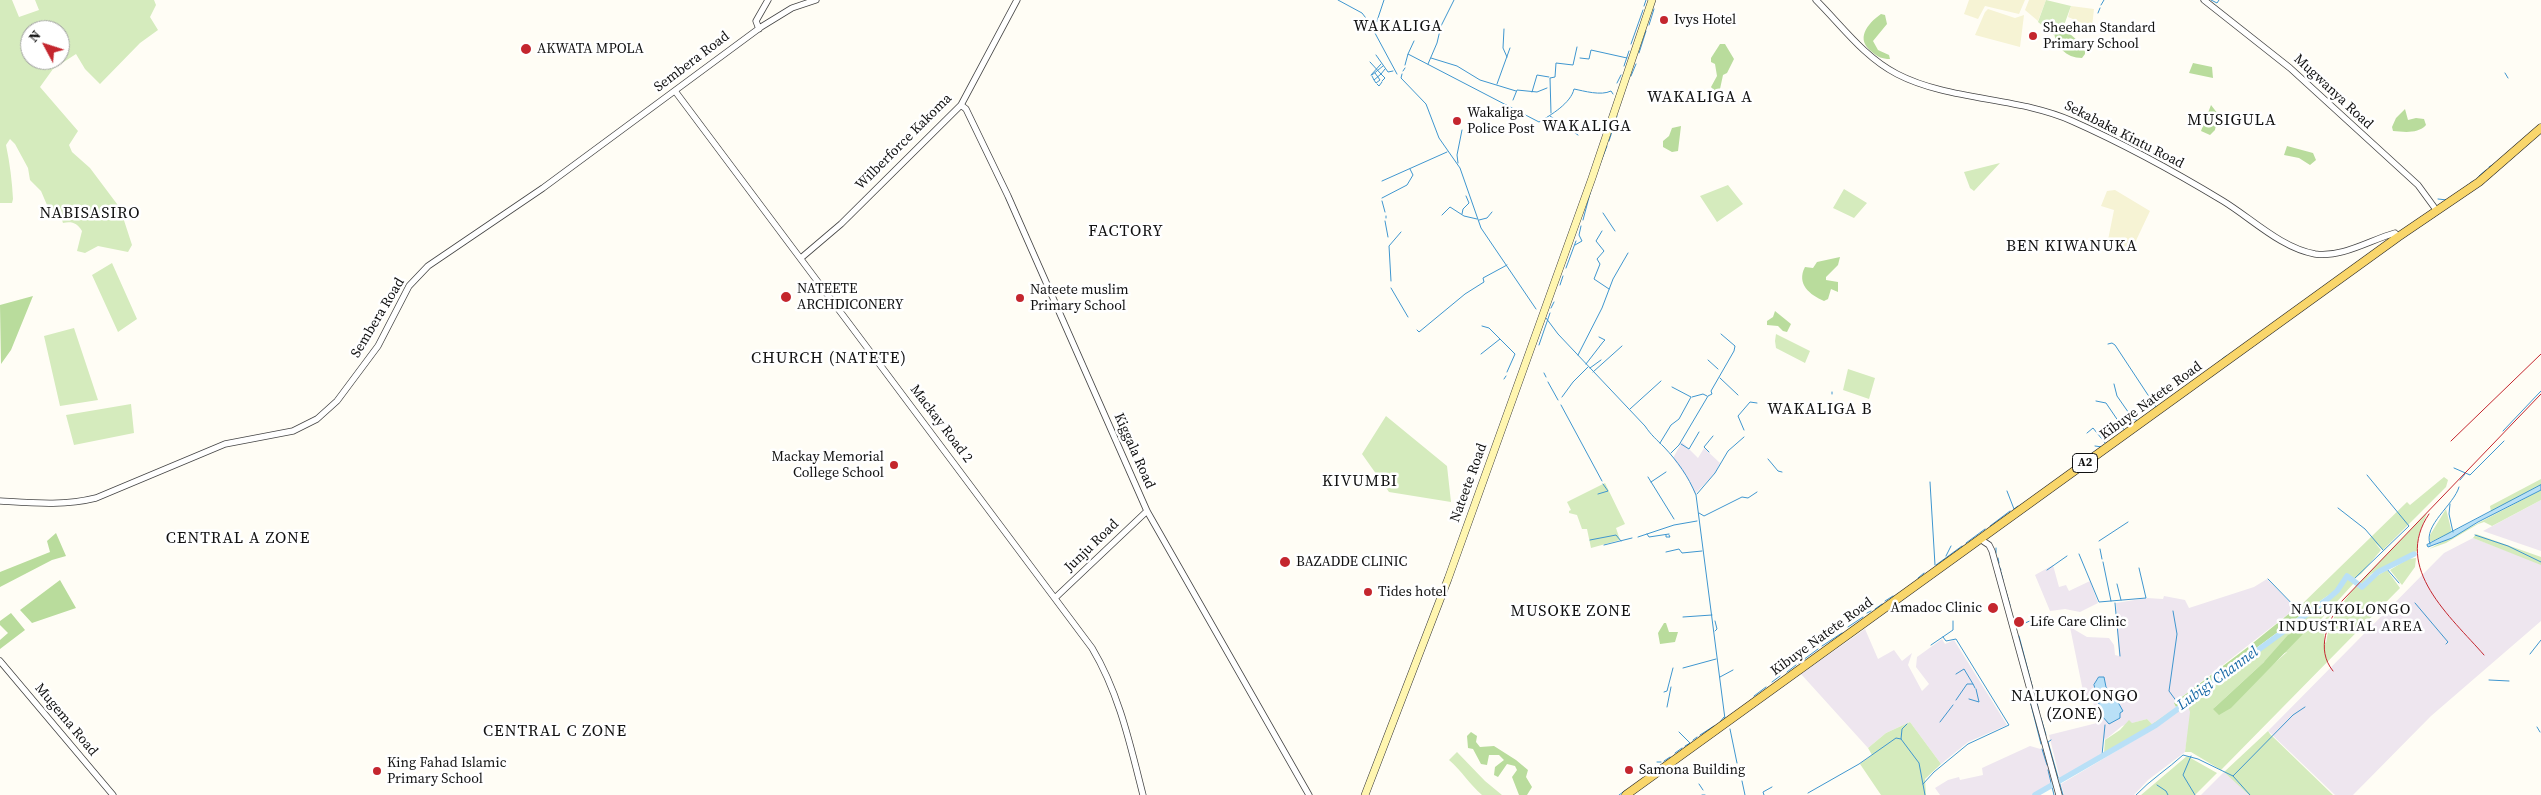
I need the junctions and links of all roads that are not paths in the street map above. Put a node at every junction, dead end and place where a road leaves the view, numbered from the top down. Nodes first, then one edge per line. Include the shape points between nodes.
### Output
1 (768, 0) edge
2 (816, 0) edge
3 (1017, 0) edge
4 (1652, 0) edge
5 (1816, 0) edge
6 (2204, 0) edge
7 (759, 29) junction
8 (675, 91) junction
9 (961, 105) junction
10 (2541, 128) edge
11 (2437, 211) junction
12 (2398, 237) junction
13 (801, 258) junction
14 (0, 501) edge
15 (1147, 511) junction
16 (1980, 539) junction
17 (1056, 598) junction
18 (0, 660) edge
19 (113, 795) edge
20 (1143, 795) edge
21 (1309, 795) edge
22 (1365, 795) edge
23 (1626, 795) edge
24 (2059, 795) edge

1 - 7 street via 756,21
2 - 7 street, Sembera Road via 792,8
3 - 9 street, Wilberforce Kakoma
4 - 22 main road, Nateete Road via 1592,178 1434,617
5 - 12 street, Sekabaka Kintu Road via 1868,54 1898,75 2072,121 2202,190 2304,251 2326,254 2395,234
6 - 11 street, Mugwanya Road via 2290,68 2418,185
7 - 8 street, Sembera Road
8 - 13 street, Mackay Road 2
8 - 14 street, Sembera Road via 543,188 428,266 409,286 378,346 349,386 312,422 293,432 225,444 87,500 46,504
9 - 13 street, Wilberforce Kakoma via 841,224
9 - 15 street, Kiggala Road via 966,109 1008,196
10 - 11 main road, Kibuye Natete Road / A2 via 2479,182
11 - 12 main road, Kibuye Natete Road / A2
12 - 16 main road, Kibuye Natete Road / A2
13 - 17 street, Mackay Road 2
15 - 17 street, Junju Road
15 - 21 street, Kiggala Road
16 - 23 main road, Kibuye Natete Road / A2
16 - 24 street via 1992,551
17 - 20 street, Mackay Road 2 via 1092,648 1112,686
18 - 19 street, Mugema Road

